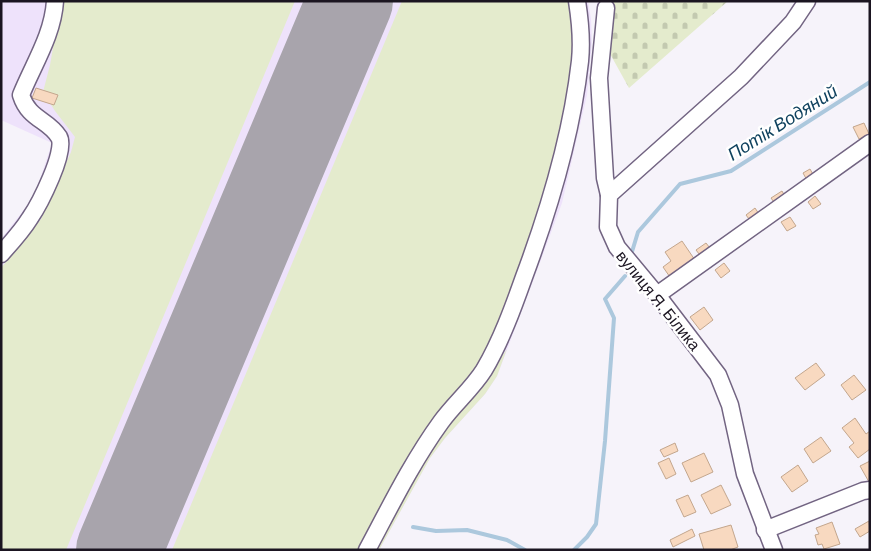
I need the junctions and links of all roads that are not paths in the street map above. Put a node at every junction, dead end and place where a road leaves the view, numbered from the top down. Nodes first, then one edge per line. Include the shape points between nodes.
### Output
1 (55, 1) edge
2 (577, 1) edge
3 (807, 1) edge
4 (606, 8) dead end
5 (867, 149) edge
6 (609, 195) junction
7 (1, 254) edge
8 (657, 295) junction
9 (870, 490) edge
10 (766, 530) junction
11 (771, 549) edge
12 (367, 550) edge

1 - 7 street via 46,42 21,95 24,106 60,139 61,148 49,183 30,219
2 - 12 street via 581,59 574,103 538,240 510,316 484,370 441,421
3 - 6 street via 793,22 741,77
4 - 6 street, вулиця Я. Білика via 599,78 605,178
5 - 8 street
6 - 8 street, вулиця Я. Білика via 608,227 617,247
8 - 10 street, вулиця Я. Білика via 718,374 730,405 745,474
9 - 10 street
10 - 11 street, вулиця Я. Білика

